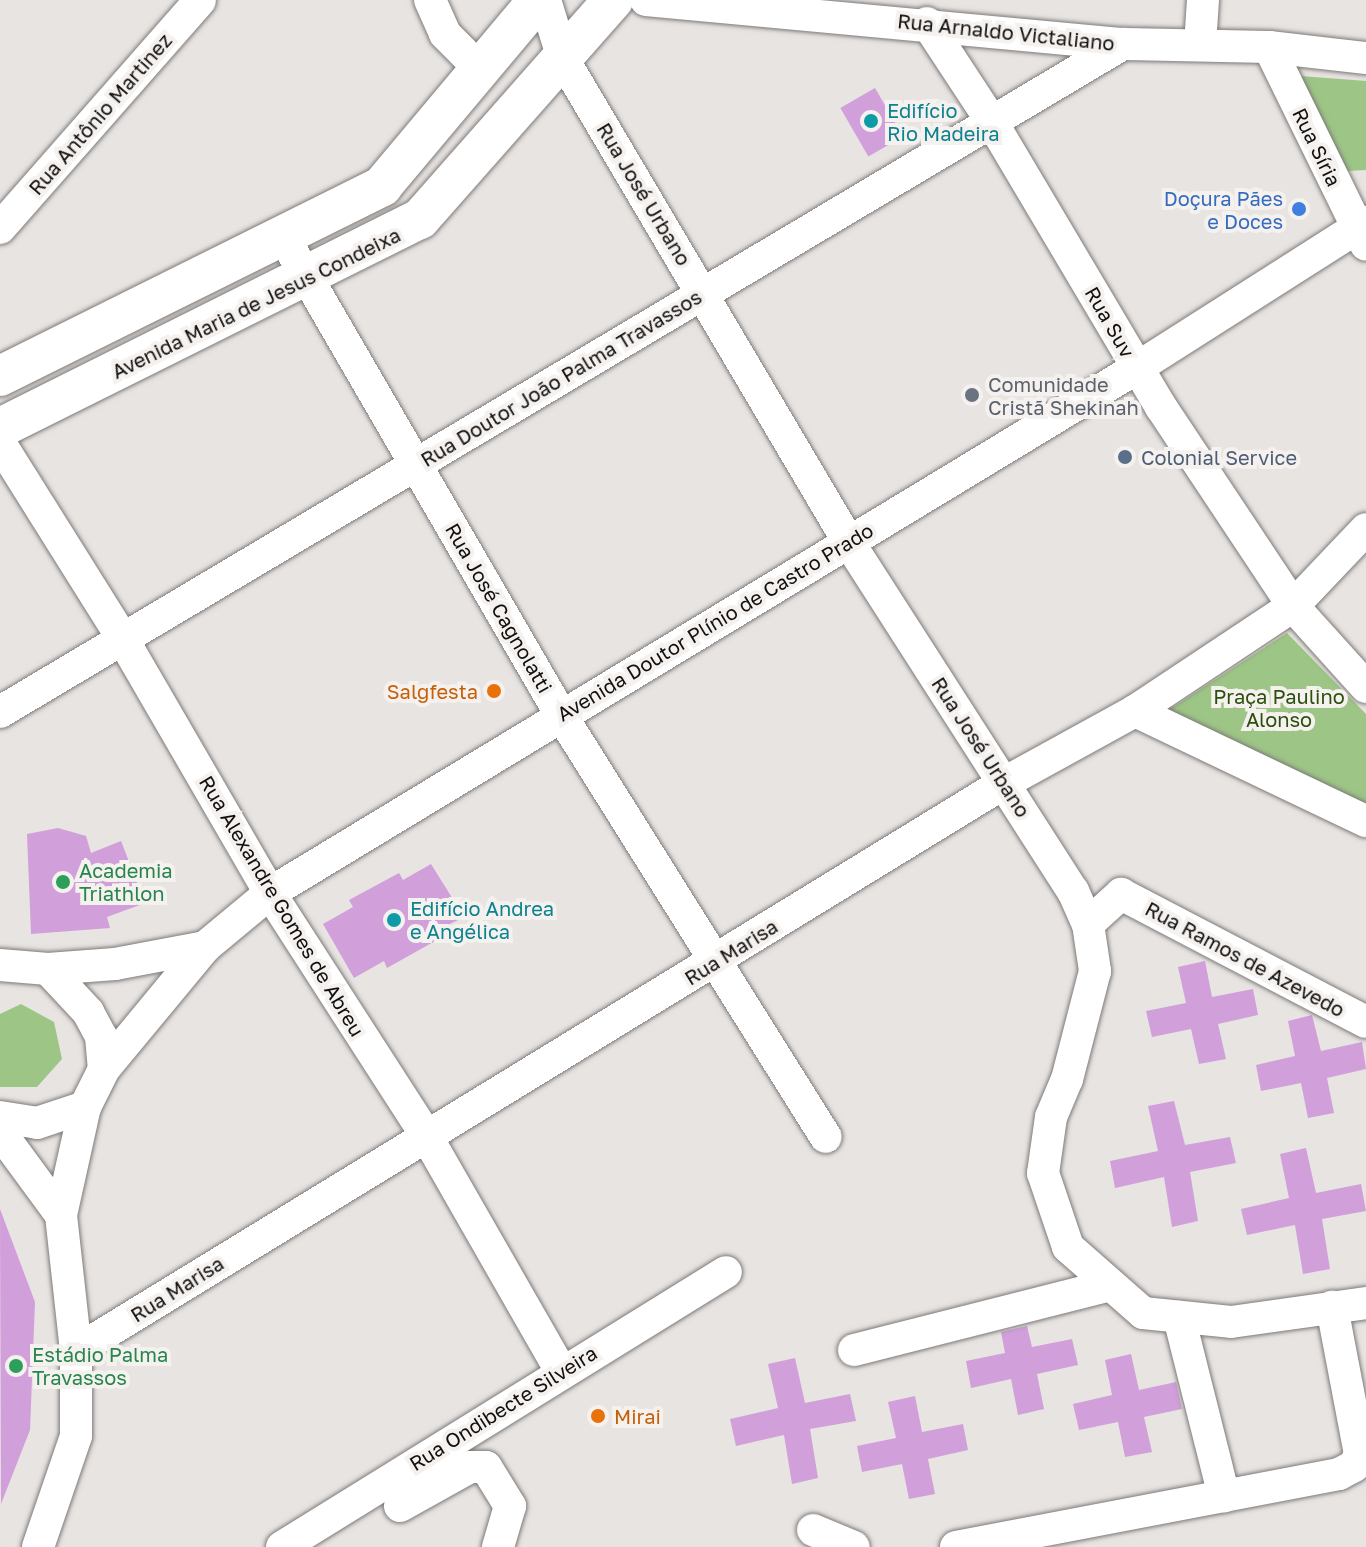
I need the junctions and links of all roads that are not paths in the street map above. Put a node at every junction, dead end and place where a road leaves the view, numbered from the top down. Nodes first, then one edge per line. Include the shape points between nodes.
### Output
1 (200, 0) edge
2 (430, 0) edge
3 (538, 0) edge
4 (545, 0) edge
5 (613, 0) edge
6 (646, 0) edge
7 (1203, 0) edge
8 (927, 23) junction
9 (1123, 44) junction
10 (1200, 45) junction
11 (1269, 47) junction
12 (1362, 53) edge
13 (563, 59) junction
14 (481, 70) junction
15 (990, 119) junction
16 (0, 228) edge
17 (1363, 232) edge
18 (283, 236) junction
19 (305, 281) junction
20 (703, 292) junction
21 (1137, 368) junction
22 (0, 376) edge
23 (0, 428) edge
24 (0, 443) edge
25 (416, 465) junction
26 (1366, 529) edge
27 (848, 541) junction
28 (1293, 606) junction
29 (121, 636) junction
30 (1366, 687) edge
31 (1135, 711) junction
32 (0, 712) edge
33 (561, 715) junction
34 (1004, 783) junction
35 (1366, 821) edge
36 (270, 893) junction
37 (1088, 924) junction
38 (205, 947) junction
39 (716, 961) junction
40 (0, 965) edge
41 (48, 969) junction
42 (1366, 1022) edge
43 (104, 1069) junction
44 (85, 1107) junction
45 (0, 1117) edge
46 (0, 1132) edge
47 (427, 1137) junction
48 (826, 1137) dead end
49 (61, 1215) junction
50 (726, 1272) dead end
51 (1107, 1286) junction
52 (1366, 1303) edge
53 (1332, 1307) junction
54 (1179, 1317) junction
55 (854, 1350) dead end
56 (76, 1351) junction
57 (561, 1371) junction
58 (1360, 1468) edge
59 (1224, 1496) junction
60 (400, 1506) dead end
61 (813, 1530) dead end
62 (38, 1547) edge
63 (284, 1547) edge
64 (498, 1547) edge
65 (854, 1547) edge
66 (956, 1547) edge

1 - 16 street, Rua Antônio Martinez
2 - 14 street via 445,34
3 - 14 main road
4 - 13 street, Rua José Urbano
5 - 13 main road, Avenida Maria de Jesus Condeixa
6 - 8 street, Rua Arnaldo Victaliano
7 - 10 street
8 - 9 street, Rua Arnaldo Victaliano
8 - 15 street, Rua Suv
9 - 10 street, Rua Arnaldo Victaliano
9 - 15 street, Rua Doutor João Palma Travassos
10 - 11 street, Rua Arnaldo Victaliano
11 - 12 street, Rua Arnaldo Victaliano
11 - 17 street, Rua Síria
13 - 19 main road, Avenida Maria de Jesus Condeixa via 420,219
13 - 20 street, Rua José Urbano
14 - 18 main road via 382,186
15 - 20 street, Rua Doutor João Palma Travassos
15 - 21 street, Rua Suv
17 - 21 street, Avenida Doutor Plínio de Castro Prado
18 - 19 street, Rua José Cagnolatti
18 - 22 main road
19 - 23 main road, Avenida Maria de Jesus Condeixa
19 - 25 street, Rua José Cagnolatti
20 - 25 street, Rua Doutor João Palma Travassos
20 - 27 street, Rua José Urbano
21 - 27 street, Avenida Doutor Plínio de Castro Prado
21 - 28 street, Rua Suv
24 - 29 street, Rua Alexandre Gomes de Abreu
25 - 29 street, Rua Doutor João Palma Travassos
25 - 33 street, Rua José Cagnolatti
26 - 28 street, Rua Marisa
27 - 33 street, Avenida Doutor Plínio de Castro Prado
27 - 34 street, Rua José Urbano
28 - 30 street, Rua Suv
28 - 31 street, Rua Marisa
29 - 32 street, Rua Doutor João Palma Travassos
29 - 36 street, Rua Alexandre Gomes de Abreu
31 - 34 street, Rua Marisa
31 - 35 street
33 - 36 street, Avenida Doutor Plínio de Castro Prado
33 - 39 street, Rua José Cagnolatti
34 - 37 street, Rua José Urbano via 1073,891
34 - 39 street, Rua Marisa
36 - 38 street, Avenida Doutor Plínio de Castro Prado
36 - 47 street, Rua Alexandre Gomes de Abreu
37 - 42 street, Rua Ramos de Azevedo via 1121,894
37 - 51 street, Rua José Urbano via 1095,971 1067,1079 1051,1117 1043,1173 1068,1247
38 - 41 street via 115,964
38 - 43 street, Avenida Doutor Plínio de Castro Prado
39 - 47 street, Rua Marisa
39 - 48 street, Rua José Cagnolatti
40 - 41 street
41 - 43 street via 88,1012 101,1036
43 - 44 street, Avenida Doutor Plínio de Castro Prado
44 - 45 street via 37,1123
44 - 49 street, Avenida Doutor Plínio de Castro Prado
46 - 49 street
47 - 56 street, Rua Marisa
47 - 57 street, Rua Alexandre Gomes de Abreu
49 - 56 street, Avenida Doutor Plínio de Castro Prado
50 - 57 street, Rua Ondibecte Silveira
51 - 54 street, Rua José Urbano via 1143,1313
51 - 55 street
52 - 53 street, Rua José Urbano
53 - 54 street, Rua José Urbano via 1231,1322
53 - 58 street
54 - 59 street
56 - 62 street, Avenida Doutor Plínio de Castro Prado via 76,1436
57 - 63 street, Rua Ondibecte Silveira
58 - 59 street
59 - 66 street
60 - 64 street via 470,1467 486,1467 510,1506
61 - 65 street

